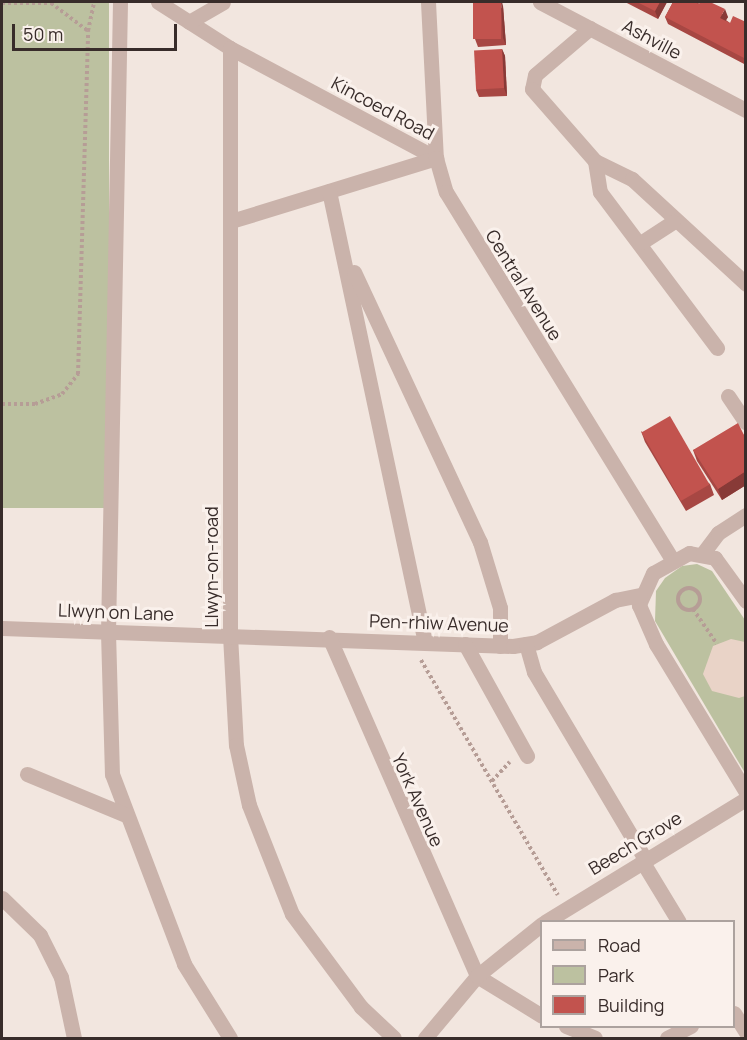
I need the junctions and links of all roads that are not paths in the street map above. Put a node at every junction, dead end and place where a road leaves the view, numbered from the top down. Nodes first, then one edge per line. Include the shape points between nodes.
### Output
1 (120, 2) edge
2 (158, 2) edge
3 (224, 2) edge
4 (428, 2) edge
5 (540, 2) edge
6 (189, 22) junction
7 (590, 28) junction
8 (230, 48) junction
9 (746, 110) edge
10 (436, 158) junction
11 (595, 161) junction
12 (329, 191) junction
13 (231, 221) junction
14 (673, 222) junction
15 (642, 242) junction
16 (349, 262) junction
17 (746, 284) edge
18 (717, 348) dead end
19 (728, 396) dead end
20 (746, 423) edge
21 (746, 515) edge
22 (703, 553) junction
23 (673, 561) junction
24 (640, 595) junction
25 (746, 601) edge
26 (2, 628) edge
27 (108, 632) junction
28 (230, 635) junction
29 (329, 637) junction
30 (417, 642) junction
31 (465, 644) junction
32 (526, 644) junction
33 (500, 646) junction
34 (524, 752) road end
35 (27, 774) dead end
36 (746, 792) edge
37 (746, 799) edge
38 (126, 815) junction
39 (643, 860) junction
40 (2, 898) edge
41 (547, 920) edge
42 (678, 920) edge
43 (540, 925) edge
44 (477, 976) junction
45 (540, 1015) edge
46 (735, 1015) edge
47 (571, 1028) edge
48 (687, 1028) edge
49 (746, 1032) edge
50 (74, 1038) edge
51 (230, 1038) edge
52 (394, 1038) edge
53 (425, 1038) edge
54 (595, 1038) edge
55 (667, 1038) edge

1 - 27 street
2 - 6 street, Kincoed Road
3 - 6 street
4 - 10 street, Central Avenue
5 - 7 street, Ashville
6 - 8 street, Kincoed Road
7 - 9 street, Ashville
7 - 11 street via 535,75 532,89
8 - 10 street, Kincoed Road
8 - 13 street, Llwyn-on-road
10 - 12 street, Kincoed Road
10 - 23 street, Central Avenue via 467,231
11 - 14 street via 632,179
11 - 15 street via 600,192
12 - 13 street, Kincoed Road
12 - 16 street
13 - 28 street, Llwyn-on-road
14 - 15 street
14 - 17 street
15 - 18 street
16 - 30 street
16 - 33 street via 385,329 480,542 500,608
19 - 20 street
21 - 22 street
22 - 23 street
22 - 25 street via 724,568
23 - 24 street via 653,573
24 - 32 street, Pen-rhiw Avenue via 615,600
24 - 36 street via 644,623
26 - 27 street, Llwyn on Lane
27 - 28 street, Llwyn on Lane
27 - 38 street via 112,774
28 - 29 street, Pen-rhiw Avenue
28 - 52 street, Llwyn-on-road via 237,745 249,805 270,866 292,914 320,956
29 - 30 street, Pen-rhiw Avenue
29 - 44 street, York Avenue
30 - 31 street, Pen-rhiw Avenue
31 - 33 street, Pen-rhiw Avenue
31 - 34 street
32 - 33 street, Pen-rhiw Avenue
32 - 39 street via 534,672
35 - 38 street
37 - 39 street, Beech Grove
38 - 51 street via 184,964
39 - 41 street, Beech Grove
39 - 42 street
40 - 50 street via 40,935 62,977
43 - 44 street, Beech Grove
44 - 45 street
44 - 53 street, Beech Grove
46 - 49 street
47 - 54 street
48 - 55 street

